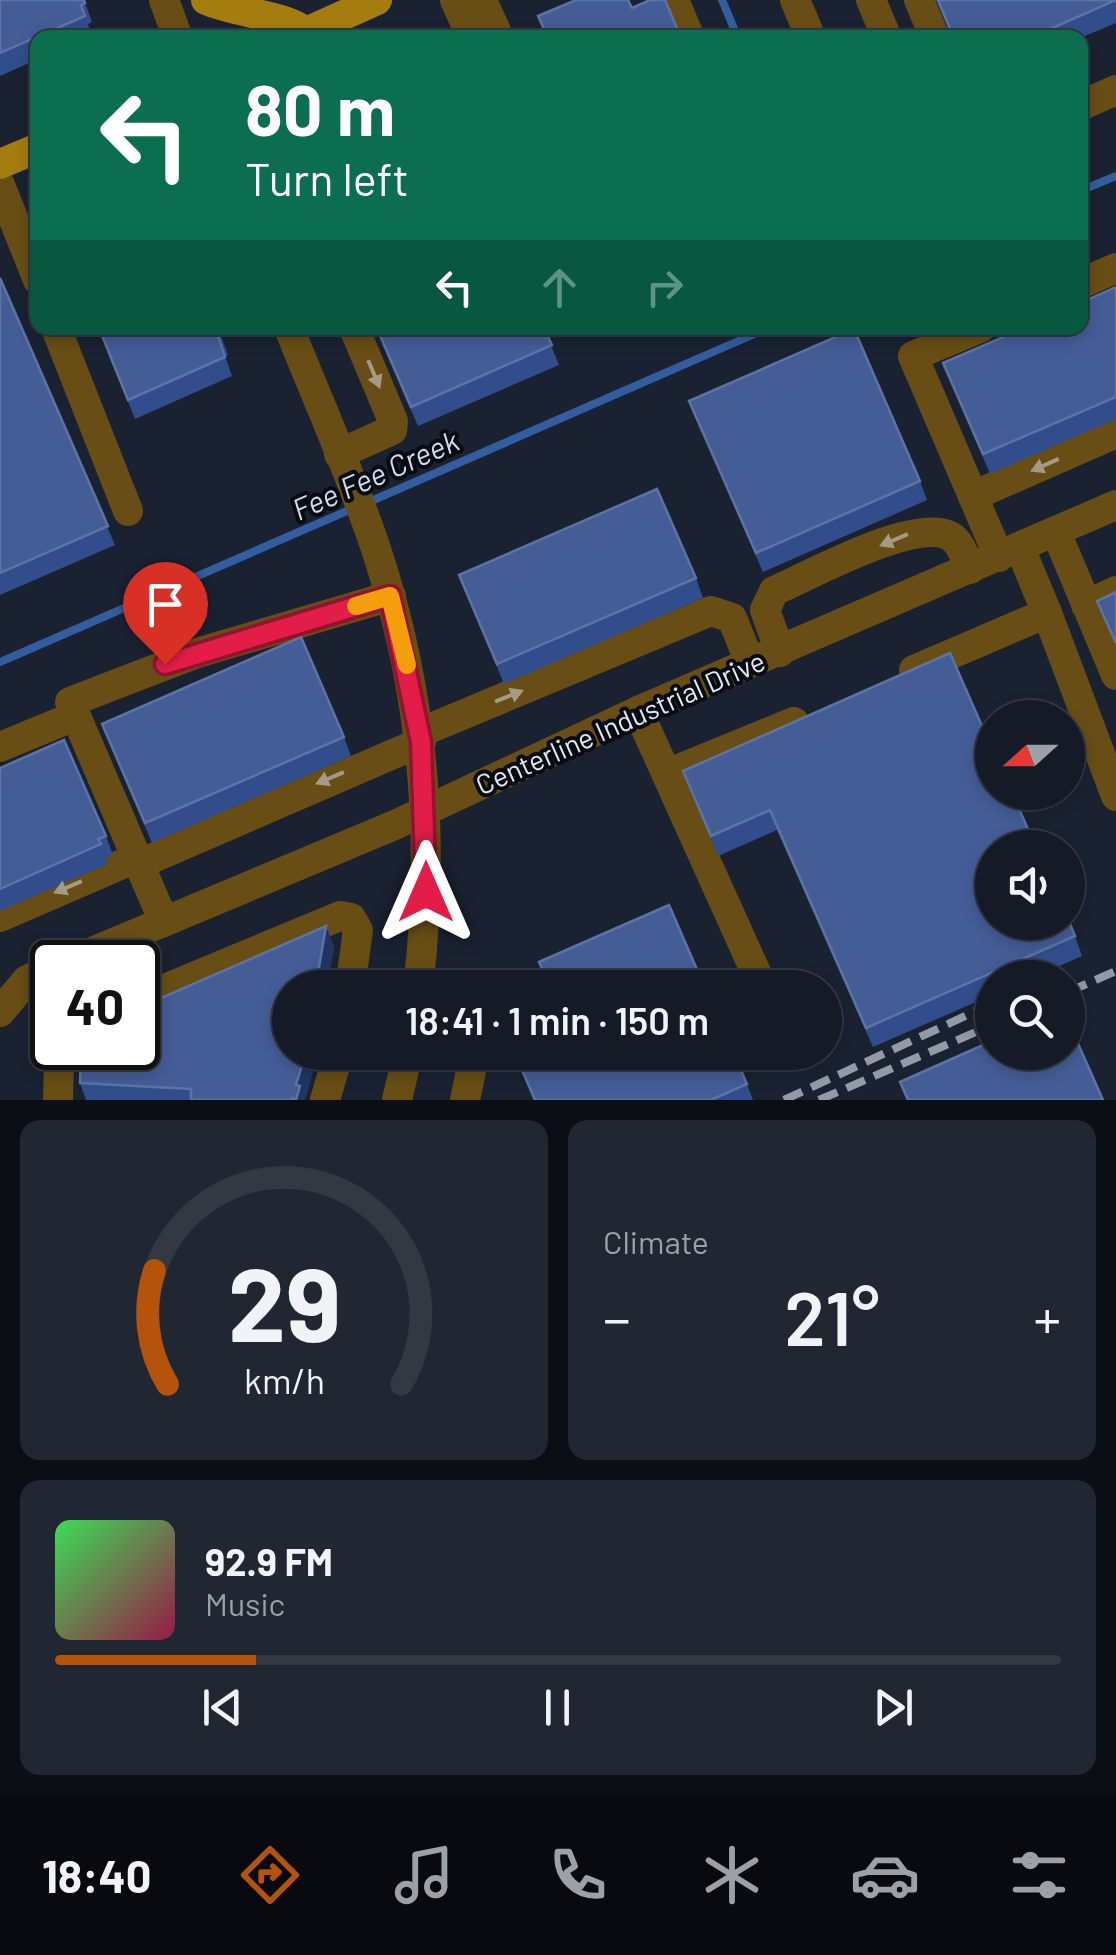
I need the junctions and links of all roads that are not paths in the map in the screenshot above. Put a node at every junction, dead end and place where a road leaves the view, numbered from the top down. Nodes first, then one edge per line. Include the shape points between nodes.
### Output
1 (164, 0) edge
2 (206, 0) edge
3 (377, 0) edge
4 (455, 0) edge
5 (482, 0) edge
6 (674, 0) edge
7 (795, 0) edge
8 (871, 0) edge
9 (920, 0) edge
10 (175, 30) edge
11 (294, 30) edge
12 (310, 30) edge
13 (468, 30) edge
14 (495, 30) edge
15 (687, 30) edge
16 (808, 30) edge
17 (884, 30) edge
18 (933, 30) edge
19 (1116, 90) edge
20 (1088, 102) edge
21 (30, 151) edge
22 (0, 164) edge
23 (0, 185) edge
24 (30, 260) edge
25 (1116, 268) edge
26 (1088, 280) edge
27 (59, 335) edge
28 (292, 335) edge
29 (357, 335) edge
30 (963, 335) edge
31 (1116, 434) edge
32 (343, 463) junction
33 (974, 496) junction
34 (1116, 505) edge
35 (128, 510) dead end
36 (1056, 532) junction
37 (1010, 552) junction
38 (970, 569) junction
39 (1116, 592) edge
40 (390, 596) junction
41 (1086, 605) junction
42 (1047, 613) junction
43 (780, 652) junction
44 (750, 663) junction
45 (1116, 675) edge
46 (888, 681) edge
47 (638, 711) junction
48 (819, 712) edge
49 (75, 716) junction
50 (420, 738) junction
51 (0, 747) edge
52 (667, 774) junction
53 (1116, 796) edge
54 (426, 808) junction
55 (138, 861) junction
56 (0, 917) edge
57 (164, 922) junction
58 (123, 940) edge
59 (352, 970) edge
60 (420, 970) edge
61 (755, 970) edge
62 (30, 979) edge
63 (160, 991) edge
64 (0, 1012) edge
65 (59, 1070) edge
66 (334, 1070) edge
67 (404, 1070) edge
68 (471, 1070) edge
69 (58, 1100) edge
70 (325, 1100) edge
71 (396, 1100) edge
72 (465, 1100) edge

1 - 10 street
2 - 11 main road via 283,20
3 - 12 main road
4 - 13 street
5 - 14 street
6 - 15 street
7 - 16 street
8 - 17 street
9 - 18 street
19 - 20 street
21 - 22 main road
23 - 24 street
25 - 26 street
27 - 35 street
28 - 32 street
29 -> 32 street via 393,421 392,430
30 - 33 street via 913,356
31 -> 33 street
32 - 40 street
33 - 37 street
34 - 36 street, Centerline Industrial Drive
36 - 37 street, Centerline Industrial Drive
36 - 41 street
37 - 38 street, Centerline Industrial Drive
37 - 42 street
38 - 43 street, Centerline Industrial Drive
38 -> 43 street via 958,541 912,532 774,592 765,610
39 - 41 street
40 - 49 street via 133,675 70,702
40 - 50 street
41 - 45 street
42 - 46 street
42 - 53 street
43 - 44 street, Centerline Industrial Drive
44 - 47 street, Centerline Industrial Drive
50 -> 44 street via 711,611 732,618
47 - 52 street
47 - 54 street, Centerline Industrial Drive
48 - 52 street
49 - 51 street
49 - 55 street
50 - 54 street
50 -> 55 street
52 - 61 street
54 - 57 street, Centerline Industrial Drive
54 - 60 street
55 -> 56 street
55 - 57 street
57 - 58 street, Centerline Industrial Drive
59 - 63 street via 358,930 351,918 340,916
62 - 64 street, Centerline Industrial Drive
65 - 69 street
66 - 70 street
67 - 71 street
68 - 72 street

